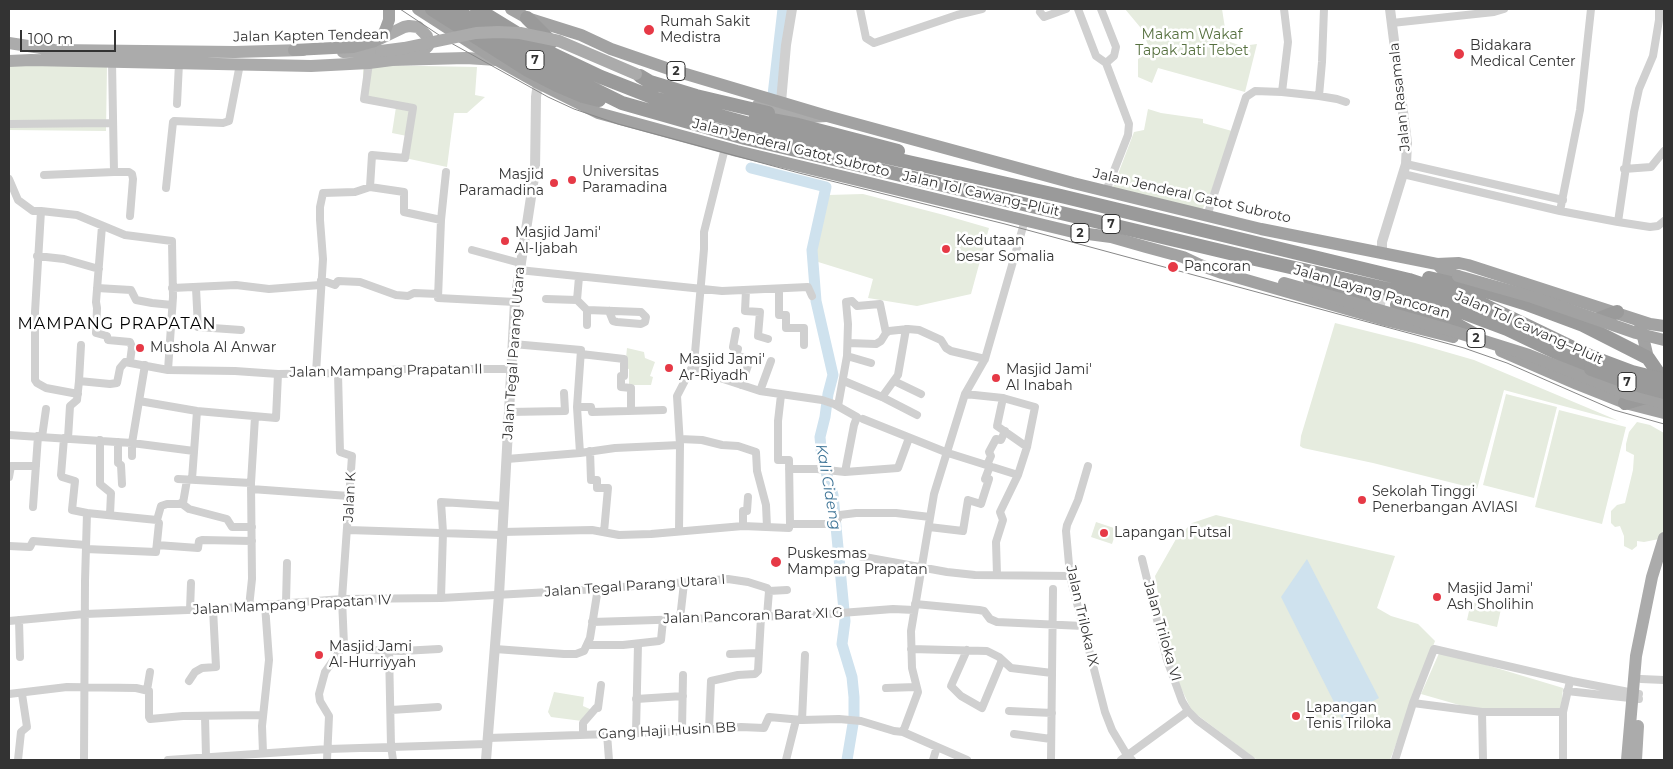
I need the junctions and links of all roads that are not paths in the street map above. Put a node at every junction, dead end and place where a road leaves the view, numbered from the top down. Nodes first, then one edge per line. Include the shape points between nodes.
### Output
1 (389, 9) edge
2 (418, 9) edge
3 (432, 9) edge
4 (454, 9) edge
5 (477, 9) edge
6 (511, 9) edge
7 (792, 9) edge
8 (860, 9) edge
9 (982, 9) edge
10 (1066, 9) edge
11 (1078, 9) edge
12 (1101, 9) edge
13 (1284, 9) edge
14 (1324, 9) edge
15 (1390, 9) edge
16 (1504, 9) edge
17 (1591, 9) edge
18 (1658, 9) edge
19 (1040, 12) dead end
20 (1439, 14) edge
21 (527, 18) junction
22 (1661, 20) edge
23 (1392, 22) junction
24 (375, 41) junction
25 (9, 43) edge
26 (9, 48) edge
27 (38, 48) junction
28 (294, 50) junction
29 (9, 57) edge
30 (31, 60) junction
31 (392, 60) junction
32 (496, 60) junction
33 (9, 61) edge
34 (112, 62) junction
35 (179, 63) junction
36 (369, 63) junction
37 (1106, 63) junction
38 (240, 64) junction
39 (638, 75) junction
40 (538, 83) junction
41 (1282, 92) junction
42 (1319, 96) junction
43 (781, 102) junction
44 (1346, 102) dead end
45 (622, 103) junction
46 (177, 104) dead end
47 (827, 116) junction
48 (112, 123) junction
49 (9, 124) edge
50 (798, 125) junction
51 (725, 148) junction
52 (1664, 151) edge
53 (1404, 169) junction
54 (1624, 169) junction
55 (114, 172) junction
56 (446, 172) dead end
57 (44, 175) dead end
58 (9, 179) edge
59 (370, 187) junction
60 (166, 188) dead end
61 (1106, 191) junction
62 (1061, 196) junction
63 (1563, 200) junction
64 (41, 211) junction
65 (1560, 211) junction
66 (130, 216) dead end
67 (1207, 216) junction
68 (441, 220) junction
69 (1025, 220) junction
70 (1664, 221) edge
71 (1618, 222) junction
72 (102, 226) junction
73 (1379, 249) junction
74 (472, 250) dead end
75 (37, 256) junction
76 (1182, 256) junction
77 (1255, 259) junction
78 (1437, 264) junction
79 (520, 266) junction
80 (99, 268) junction
81 (1359, 268) junction
82 (579, 277) junction
83 (321, 282) junction
84 (97, 288) junction
85 (172, 288) junction
86 (196, 288) junction
87 (700, 289) junction
88 (779, 289) junction
89 (746, 290) junction
90 (438, 294) junction
91 (812, 296) dead end
92 (546, 299) dead end
93 (1372, 299) tunnel mouth
94 (577, 300) junction
95 (515, 302) junction
96 (172, 305) junction
97 (1397, 306) tunnel mouth
98 (587, 310) junction
99 (609, 311) dead end
100 (1616, 312) junction
101 (1664, 317) edge
102 (1639, 320) junction
103 (587, 325) dead end
104 (1583, 325) junction
105 (1664, 326) edge
106 (906, 329) junction
107 (241, 330) dead end
108 (736, 331) dead end
109 (886, 333) junction
110 (768, 339) dead end
111 (1664, 340) edge
112 (848, 343) junction
113 (513, 344) junction
114 (81, 345) dead end
115 (804, 345) dead end
116 (1499, 350) junction
117 (581, 354) junction
118 (848, 356) junction
119 (1648, 358) junction
120 (985, 359) junction
121 (770, 360) dead end
122 (130, 362) junction
123 (871, 362) dead end
124 (1591, 363) junction
125 (145, 365) junction
126 (692, 367) junction
127 (512, 369) junction
128 (168, 370) junction
129 (316, 372) junction
130 (338, 373) junction
131 (278, 374) junction
132 (1664, 380) edge
133 (79, 381) junction
134 (844, 381) junction
135 (894, 381) junction
136 (741, 385) junction
137 (760, 391) junction
138 (1664, 392) edge
139 (564, 393) dead end
140 (78, 394) junction
141 (921, 394) dead end
142 (965, 394) junction
143 (781, 395) junction
144 (882, 397) junction
145 (1003, 398) junction
146 (140, 401) junction
147 (1664, 402) edge
148 (1625, 403) junction
149 (836, 405) junction
150 (577, 407) junction
151 (46, 409) dead end
152 (631, 410) junction
153 (663, 410) dead end
154 (196, 411) junction
155 (1651, 411) junction
156 (509, 412) junction
157 (1664, 413) edge
158 (917, 415) dead end
159 (255, 417) junction
160 (860, 418) junction
161 (1664, 420) edge
162 (1006, 430) junction
163 (9, 435) edge
164 (40, 437) junction
165 (66, 438) junction
166 (909, 438) junction
167 (100, 440) junction
168 (118, 442) junction
169 (680, 442) junction
170 (132, 443) junction
171 (1027, 447) junction
172 (194, 451) junction
173 (590, 451) junction
174 (580, 453) junction
175 (948, 453) junction
176 (132, 456) dead end
177 (507, 459) junction
178 (36, 466) junction
179 (988, 466) junction
180 (1088, 466) dead end
181 (789, 469) junction
182 (845, 472) junction
183 (1018, 475) junction
184 (9, 477) edge
185 (186, 479) junction
186 (122, 484) dead end
187 (251, 486) junction
188 (349, 496) junction
189 (748, 497) dead end
190 (182, 503) junction
191 (504, 506) junction
192 (33, 508) dead end
193 (87, 513) junction
194 (110, 515) junction
195 (930, 517) junction
196 (158, 520) junction
197 (790, 524) junction
198 (743, 526) junction
199 (767, 526) junction
200 (252, 527) junction
201 (929, 527) junction
202 (348, 530) junction
203 (678, 531) junction
204 (443, 532) junction
205 (604, 532) junction
206 (502, 533) junction
207 (1664, 538) edge
208 (252, 541) junction
209 (9, 546) edge
210 (86, 547) junction
211 (157, 549) junction
212 (848, 554) dead end
213 (1142, 559) dead end
214 (1664, 561) edge
215 (286, 563) dead end
216 (922, 568) junction
217 (997, 575) junction
218 (1070, 576) junction
219 (191, 583) dead end
220 (684, 583) junction
221 (598, 588) junction
222 (1053, 589) dead end
223 (787, 590) dead end
224 (769, 591) junction
225 (499, 595) junction
226 (441, 598) junction
227 (342, 599) junction
228 (286, 603) junction
229 (265, 605) junction
230 (249, 607) junction
231 (914, 607) junction
232 (213, 609) junction
233 (190, 610) junction
234 (85, 614) junction
235 (764, 617) junction
236 (680, 619) junction
237 (19, 620) junction
238 (663, 620) junction
239 (9, 621) edge
240 (592, 622) junction
241 (1053, 626) junction
242 (1083, 626) junction
243 (638, 644) junction
244 (344, 645) junction
245 (588, 645) junction
246 (439, 649) dead end
247 (495, 649) junction
248 (911, 649) junction
249 (389, 650) junction
250 (967, 650) junction
251 (758, 653) junction
252 (730, 654) dead end
253 (805, 655) dead end
254 (20, 657) dead end
255 (1002, 660) junction
256 (150, 672) dead end
257 (1052, 673) junction
258 (683, 676) dead end
259 (1641, 679) junction
260 (1664, 680) edge
261 (189, 681) dead end
262 (1570, 681) junction
263 (601, 685) dead end
264 (85, 687) junction
265 (916, 687) junction
266 (886, 688) dead end
267 (147, 690) junction
268 (1568, 690) junction
269 (1617, 693) junction
270 (9, 694) edge
271 (22, 694) junction
272 (683, 696) junction
273 (1633, 696) junction
274 (636, 699) junction
275 (1413, 703) junction
276 (438, 707) dead end
277 (391, 710) junction
278 (1009, 711) dead end
279 (1188, 711) junction
280 (1482, 712) junction
281 (1563, 712) junction
282 (1052, 713) junction
283 (263, 715) junction
284 (205, 716) junction
285 (799, 720) junction
286 (710, 729) junction
287 (682, 731) junction
288 (636, 732) junction
289 (903, 732) junction
290 (608, 734) junction
291 (1014, 734) dead end
292 (584, 735) junction
293 (1051, 739) junction
294 (488, 741) junction
295 (391, 746) junction
296 (937, 746) junction
297 (328, 749) junction
298 (263, 753) junction
299 (206, 757) junction
300 (185, 759) edge
301 (963, 759) edge
302 (1127, 759) edge
303 (18, 760) edge
304 (84, 760) edge
305 (168, 760) edge
306 (327, 760) edge
307 (393, 760) edge
308 (486, 760) edge
309 (609, 760) edge
310 (786, 760) edge
311 (933, 760) edge
312 (1051, 760) edge
313 (1251, 760) edge
314 (1395, 760) edge
315 (1483, 760) edge
316 (1562, 760) edge
317 (1627, 760) edge
318 (1636, 760) edge

1 - 24 highway via 390,20
2 - 32 highway, Jalan Jenderal Gatot Subroto / 2
3 - 45 highway via 557,85 597,100
4 - 45 highway, Jalan Tol Cawang–Pluit / 7 via 535,60
5 - 62 highway, Jalan Tol Cawang–Pluit / 7 via 544,50 657,99 806,140
6 - 21 highway, Jalan Jenderal Gatot Subroto / 2
7 - 43 street
8 - 9 street via 866,38 874,43
10 - 19 street via 1044,17
11 - 37 street via 1096,56
12 - 37 street via 1116,47 1114,56
13 - 41 street via 1288,42
14 - 42 street
15 - 23 street, Jalan Rasamala
16 - 20 street
17 - 63 street via 1580,110
18 - 22 street
20 - 23 street
21 - 43 highway, Jalan Jenderal Gatot Subroto / 2 via 668,69
21 - 50 highway via 550,42 604,69 674,95
22 - 54 street via 1653,56 1636,100
23 - 53 street, Jalan Rasamala via 1407,143
24 - 28 highway via 353,47
24 - 31 main road via 409,26 424,32 428,41 426,49
25 - 27 main road, Jalan Kapten Tendean
26 - 27 main road, Jalan Kapten Tendean
27 - 28 main road, Jalan Kapten Tendean via 147,52
28 - 39 main road, Jalan Kapten Tendean, bridge via 393,50 476,33 520,33 559,41
29 - 30 main road, Jalan Kapten Tendean
30 - 33 main road, Jalan Kapten Tendean
30 - 34 main road, Jalan Kapten Tendean
31 - 32 main road, Jalan Kapten Tendean
31 - 36 main road, Jalan Kapten Tendean
32 - 40 highway, Jalan Jenderal Gatot Subroto / 2
34 - 35 main road, Jalan Kapten Tendean
34 - 48 street
35 - 38 main road, Jalan Kapten Tendean
35 - 46 street
36 - 38 main road, Jalan Kapten Tendean via 310,66
36 - 59 street via 364,99 413,109 405,158 372,155
37 - 61 street via 1129,130
38 - 60 street via 229,121 173,122
39 - 47 main road, Jalan Jenderal Gatot Subroto via 804,117
39 - 50 highway via 650,82
40 - 51 highway, Jalan Jenderal Gatot Subroto / 2 via 598,113
40 - 79 street, Jalan Tegal Parang Utara via 535,171
41 - 42 street
41 - 67 street via 1255,91 1246,97
42 - 44 street
43 - 47 highway, Jalan Jenderal Gatot Subroto / 2
45 - 77 highway, Jalan Tol Cawang–Pluit / 7 via 745,138
47 - 61 highway, Jalan Jenderal Gatot Subroto / 2
48 - 49 street
48 - 55 street
50 - 62 highway via 941,161
51 - 69 highway, Jalan Jenderal Gatot Subroto / 2
51 - 87 street via 704,232
52 - 54 street via 1651,167
53 - 63 street
53 - 65 street
53 - 73 street, Jalan Rasamala
54 - 71 street
55 - 57 street
55 - 66 street via 132,174
56 - 68 street
58 - 64 street via 18,200 33,211
59 - 68 street via 404,192 404,212
59 - 83 street via 355,192 323,193 320,207
61 - 67 highway, Jalan Jenderal Gatot Subroto / 2
62 - 81 highway, Jalan Tol Cawang–Pluit / 7
63 - 65 street
64 - 72 street via 77,216
64 - 75 street
65 - 71 street
67 - 73 highway, Jalan Jenderal Gatot Subroto / 2 via 1284,234
68 - 90 street
69 - 76 highway, Jalan Jenderal Gatot Subroto / 2
69 - 120 street
70 - 71 street via 1650,227
72 - 80 street
72 - 85 street via 136,237 172,241
73 - 78 highway, Jalan Jenderal Gatot Subroto / 2
74 - 79 street
75 - 80 street
75 - 140 street via 34,345 37,383
76 - 116 highway, Jalan Jenderal Gatot Subroto / 2 via 1222,273
76 - 147 highway, Jalan Layang Pancoran / 2, bridge via 1446,329 1520,352 1628,394
77 - 93 highway
77 - 124 highway, Jalan Tol Cawang–Pluit / 7 via 1422,297
78 - 100 highway, Jalan Jenderal Gatot Subroto / 2 via 1468,265
78 - 111 highway, Jalan Jenderal Gatot Subroto / 2, bridge via 1446,273
79 - 82 street
79 - 95 street, Jalan Tegal Parang Utara
80 - 84 street
81 - 104 highway via 1420,276 1489,292
81 - 124 highway, Jalan Tol Cawang–Pluit / 7 via 1409,280 1486,306
82 - 87 street via 631,277
82 - 94 street
83 - 86 street via 268,289 236,285
83 - 90 street via 335,285 338,281 360,282 396,295
83 - 129 street
84 - 96 street via 131,290 136,300
84 - 122 street via 96,333 107,336 108,340 130,342
85 - 86 street
85 - 96 street
86 - 107 street via 198,327
87 - 89 street
87 - 126 street
88 - 89 street
88 - 91 street via 808,287
88 - 115 street via 779,315 786,316 786,328 804,328
89 - 110 street via 745,311 760,312 758,336
90 - 95 street via 438,298
92 - 94 street
94 - 98 street
95 - 113 street, Jalan Tegal Parang Utara
96 - 128 street
97 - 116 highway via 1457,325
98 - 99 street
98 - 103 street
100 - 102 highway, Jalan Jenderal Gatot Subroto / 2
100 - 104 highway
101 - 102 highway
102 - 105 highway, Jalan Jenderal Gatot Subroto / 2
102 - 119 highway
104 - 119 highway
106 - 109 street
106 - 120 street via 919,330 941,340 951,351
106 - 135 street via 900,367
108 - 136 street via 733,348 738,349 737,356 750,360
109 - 112 street via 876,344
109 - 112 street via 880,304 857,306 852,301 846,302
112 - 118 street
113 - 117 street via 581,349
113 - 127 street, Jalan Tegal Parang Utara
114 - 133 street
116 - 148 highway, Jalan Jenderal Gatot Subroto / 2
117 - 150 street
117 - 152 street via 624,360 620,387 631,388
118 - 123 street
118 - 134 street
119 - 148 highway via 1659,374 1657,388 1649,396
120 - 142 street
121 - 137 street
122 - 125 street
122 - 133 street via 122,364 116,383
124 - 132 highway, Jalan Tol Cawang–Pluit / 7, bridge
124 - 138 highway, Jalan Tol Cawang–Pluit / 7, bridge via 1627,382
125 - 128 street
125 - 146 street
126 - 136 street
126 - 169 street via 677,396
127 - 130 street, Jalan Mampang Prapatan II
127 - 156 street, Jalan Tegal Parang Utara
128 - 131 street
129 - 130 street, Jalan Mampang Prapatan II
129 - 131 street, Jalan Mampang Prapatan II
130 - 188 street, Jalan K via 340,452 352,456
131 - 159 street, Jalan Mampang Prapatan II via 276,418
133 - 140 street
134 - 144 street
134 - 149 street
135 - 141 street
135 - 144 street
136 - 137 street
137 - 143 street
139 - 156 street via 565,411
140 - 165 street via 70,406
142 - 145 street
142 - 175 street
143 - 149 street
143 - 181 street via 778,460 789,460
144 - 158 street
145 - 162 street via 997,424
145 - 171 street via 1035,407
146 - 154 street, Jalan Mampang Prapatan II
146 - 170 street
148 - 155 highway, Jalan Jenderal Gatot Subroto / 2
149 - 160 street
150 - 152 street via 591,407 592,412
150 - 174 street
151 - 164 street
152 - 153 street
154 - 159 street, Jalan Mampang Prapatan II
154 - 172 street
155 - 157 highway, Jalan Jenderal Gatot Subroto / 2
155 - 161 highway
156 - 177 street, Jalan Tegal Parang Utara
159 - 187 street
160 - 166 street
160 - 182 street via 852,432
162 - 171 street
162 - 179 street via 989,452
163 - 164 street
164 - 165 street
164 - 178 street
165 - 167 street
165 - 193 street via 61,475 75,481 72,510
166 - 175 street
166 - 182 street via 898,468
167 - 168 street
167 - 194 street via 100,484 111,493
168 - 170 street
168 - 186 street
169 - 173 street
169 - 199 street via 702,440 756,452
169 - 203 street
170 - 172 street
170 - 176 street
171 - 183 street
172 - 185 street
173 - 174 street
173 - 205 street via 591,480 597,480 597,488 608,488
174 - 177 street
175 - 179 street
175 - 195 street
177 - 191 street, Jalan Tegal Parang Utara
178 - 184 street via 11,466
178 - 192 street
179 - 183 street
179 - 201 street via 981,504 968,500 963,531
180 - 218 street, Jalan Triloka IX via 1066,531
181 - 182 street
181 - 197 street
183 - 217 street via 1000,512 1003,520 996,542
185 - 187 street
185 - 190 street
187 - 188 street
187 - 200 street
188 - 202 street, Jalan K
189 - 198 street via 747,511 743,511
190 - 196 street via 161,506
190 - 200 street via 189,509 227,519 232,527
191 - 204 street via 441,502
191 - 206 street, Jalan Tegal Parang Utara
193 - 194 street
193 - 210 street
194 - 196 street
195 - 197 street via 856,513 840,515 833,523
195 - 201 street
196 - 211 street
197 - 199 street via 789,528
198 - 199 street
198 - 203 street
200 - 208 street
201 - 216 street
202 - 204 street
202 - 227 street, Jalan K
203 - 205 street via 619,535
204 - 206 street
204 - 226 street
205 - 206 street
206 - 225 street, Jalan Tegal Parang Utara
207 - 273 main road via 1638,647
208 - 211 street via 202,540 198,548
208 - 230 street
209 - 210 street via 30,547 33,541
210 - 211 street
210 - 234 street
212 - 216 street
213 - 279 street, Jalan Triloka VI via 1167,660
214 - 259 main road
215 - 228 street
216 - 217 street
216 - 231 street
217 - 218 street
218 - 242 street, Jalan Triloka IX
219 - 233 street
220 - 221 street, Jalan Tegal Parang Utara I
220 - 224 street, Jalan Tegal Parang Utara I via 731,579
220 - 236 street
221 - 225 street, Jalan Tegal Parang Utara I
221 - 240 street
222 - 241 street
223 - 224 street
224 - 235 street
225 - 226 street, Jalan Mampang Prapatan IV
225 - 247 street, Jalan Tegal Parang Utara
226 - 227 street, Jalan Mampang Prapatan IV
227 - 228 street, Jalan Mampang Prapatan IV
227 - 244 street, Jalan K
228 - 229 street, Jalan Mampang Prapatan IV
229 - 230 street, Jalan Mampang Prapatan IV
229 - 283 street via 269,660
230 - 232 street, Jalan Mampang Prapatan IV
231 - 235 street, Jalan Pancoran Barat XI G
231 - 241 street, Jalan Pancoran Barat XI G via 979,610 997,622
231 - 248 street
232 - 233 street, Jalan Mampang Prapatan IV
232 - 261 street via 216,667 202,668
233 - 234 street, Jalan Mampang Prapatan IV
234 - 237 street, Jalan Mampang Prapatan IV
234 - 264 street
235 - 236 street, Jalan Pancoran Barat XI G
235 - 251 street
236 - 238 street, Jalan Pancoran Barat XI G
237 - 239 street, Jalan Mampang Prapatan IV
237 - 254 street
238 - 240 street, Jalan Pancoran Barat XI G
238 - 243 street via 661,640
240 - 245 street
241 - 242 street, Jalan Pancoran Barat XI G
241 - 257 street
242 - 302 street, Jalan Triloka IX via 1105,712
243 - 245 street
243 - 274 street
244 - 249 street
244 - 297 street via 325,672 319,689 319,698 328,716
245 - 247 street via 576,654
246 - 249 street
247 - 294 street, Jalan Tegal Parang Utara
248 - 250 street
248 - 265 street
249 - 277 street
250 - 255 street via 994,653
250 - 255 street via 951,686 982,708
251 - 252 street
251 - 286 street via 757,673 710,682
253 - 285 street
255 - 257 street via 1016,670
256 - 267 street
257 - 282 street
258 - 272 street
259 - 260 street
259 - 273 main road
262 - 268 street
262 - 269 street
262 - 275 street via 1434,649
263 - 292 street via 598,708 583,723
264 - 267 street
264 - 271 street
264 - 304 street
265 - 266 street
265 - 289 street via 917,696
267 - 284 street via 150,719
268 - 269 street
268 - 281 street
269 - 273 street
270 - 271 street
271 - 303 street via 28,727 21,732
272 - 274 street
272 - 287 street
273 - 317 main road
273 - 318 main road
274 - 288 street
275 - 280 street
275 - 314 street
276 - 277 street
277 - 295 street
278 - 282 street
279 - 302 street
279 - 313 street, Jalan Triloka VI
280 - 281 street
280 - 315 street
281 - 316 street
282 - 293 street
283 - 284 street
283 - 298 street
284 - 299 street
285 - 286 street, Gang Haji Husin BB via 770,717 764,728
285 - 289 street, Gang Haji Husin BB via 861,721
285 - 310 street
286 - 287 street, Gang Haji Husin BB
287 - 288 street, Gang Haji Husin BB
288 - 290 street, Gang Haji Husin BB
289 - 296 street, Gang Haji Husin BB
290 - 292 street, Gang Haji Husin BB
290 - 309 street
291 - 293 street
292 - 294 street, Gang Haji Husin BB
293 - 312 street
294 - 295 street, Gang Haji Husin BB
294 - 308 street, Jalan Tegal Parang Utara
295 - 297 street, Gang Haji Husin BB
295 - 307 street
296 - 301 street, Gang Haji Husin BB
296 - 311 street
297 - 298 street, Gang Haji Husin BB
297 - 306 street
298 - 299 street, Gang Haji Husin BB
299 - 300 street, Gang Haji Husin BB
300 - 305 street, Gang Haji Husin BB

